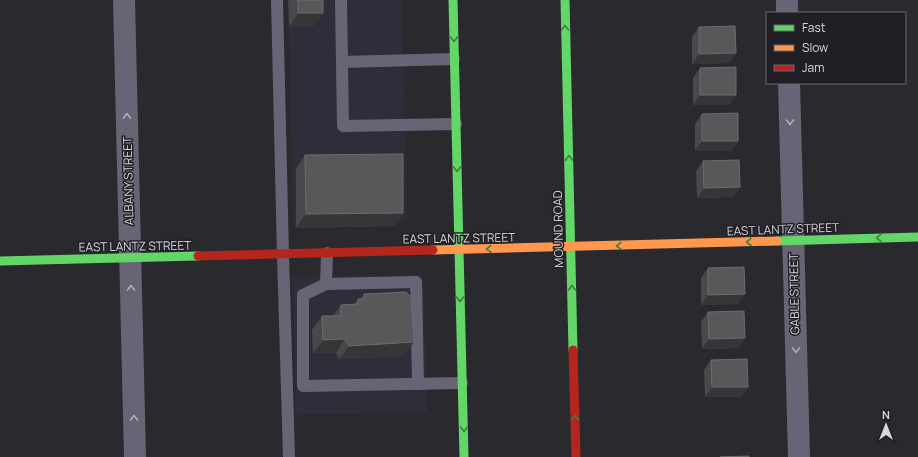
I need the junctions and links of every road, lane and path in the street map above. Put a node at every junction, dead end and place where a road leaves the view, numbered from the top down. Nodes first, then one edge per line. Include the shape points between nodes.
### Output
1 (124, 0) edge
2 (277, 0) edge
3 (341, 0) edge
4 (453, 0) edge
5 (564, 0) edge
6 (787, 0) edge
7 (787, 12) edge
8 (454, 59) junction
9 (342, 62) junction
10 (789, 84) edge
11 (456, 124) junction
12 (918, 237) edge
13 (793, 241) junction
14 (571, 247) junction
15 (459, 250) junction
16 (327, 253) junction
17 (283, 255) junction
18 (130, 258) junction
19 (0, 261) edge
20 (326, 284) junction
21 (462, 383) junction
22 (418, 384) junction
23 (135, 457) edge
24 (289, 457) edge
25 (464, 457) edge
26 (576, 457) edge
27 (799, 457) edge

18 -> 1 street, ALBANY STREET
2 - 17 lane
3 - 9 lane
4 -> 8 main road
14 -> 5 main road, MOUND ROAD
6 - 7 street
8 - 9 lane
8 - 11 main road
9 - 11 lane via 343,126
10 -> 13 street, GABLE STREET
11 -> 15 main road
12 -> 13 main road, EAST LANTZ STREET
13 -> 14 main road, EAST LANTZ STREET
13 -> 27 street, GABLE STREET
14 -> 15 main road, EAST LANTZ STREET
26 -> 14 main road, MOUND ROAD
15 - 16 main road, EAST LANTZ STREET
15 -> 21 main road
16 - 17 main road, EAST LANTZ STREET
16 - 20 lane
17 - 18 main road, EAST LANTZ STREET
17 - 24 lane
18 - 19 main road, EAST LANTZ STREET
23 -> 18 street, ALBANY STREET
20 - 22 lane via 416,282
20 - 22 lane via 303,295 303,386
21 - 22 lane
21 -> 25 main road

